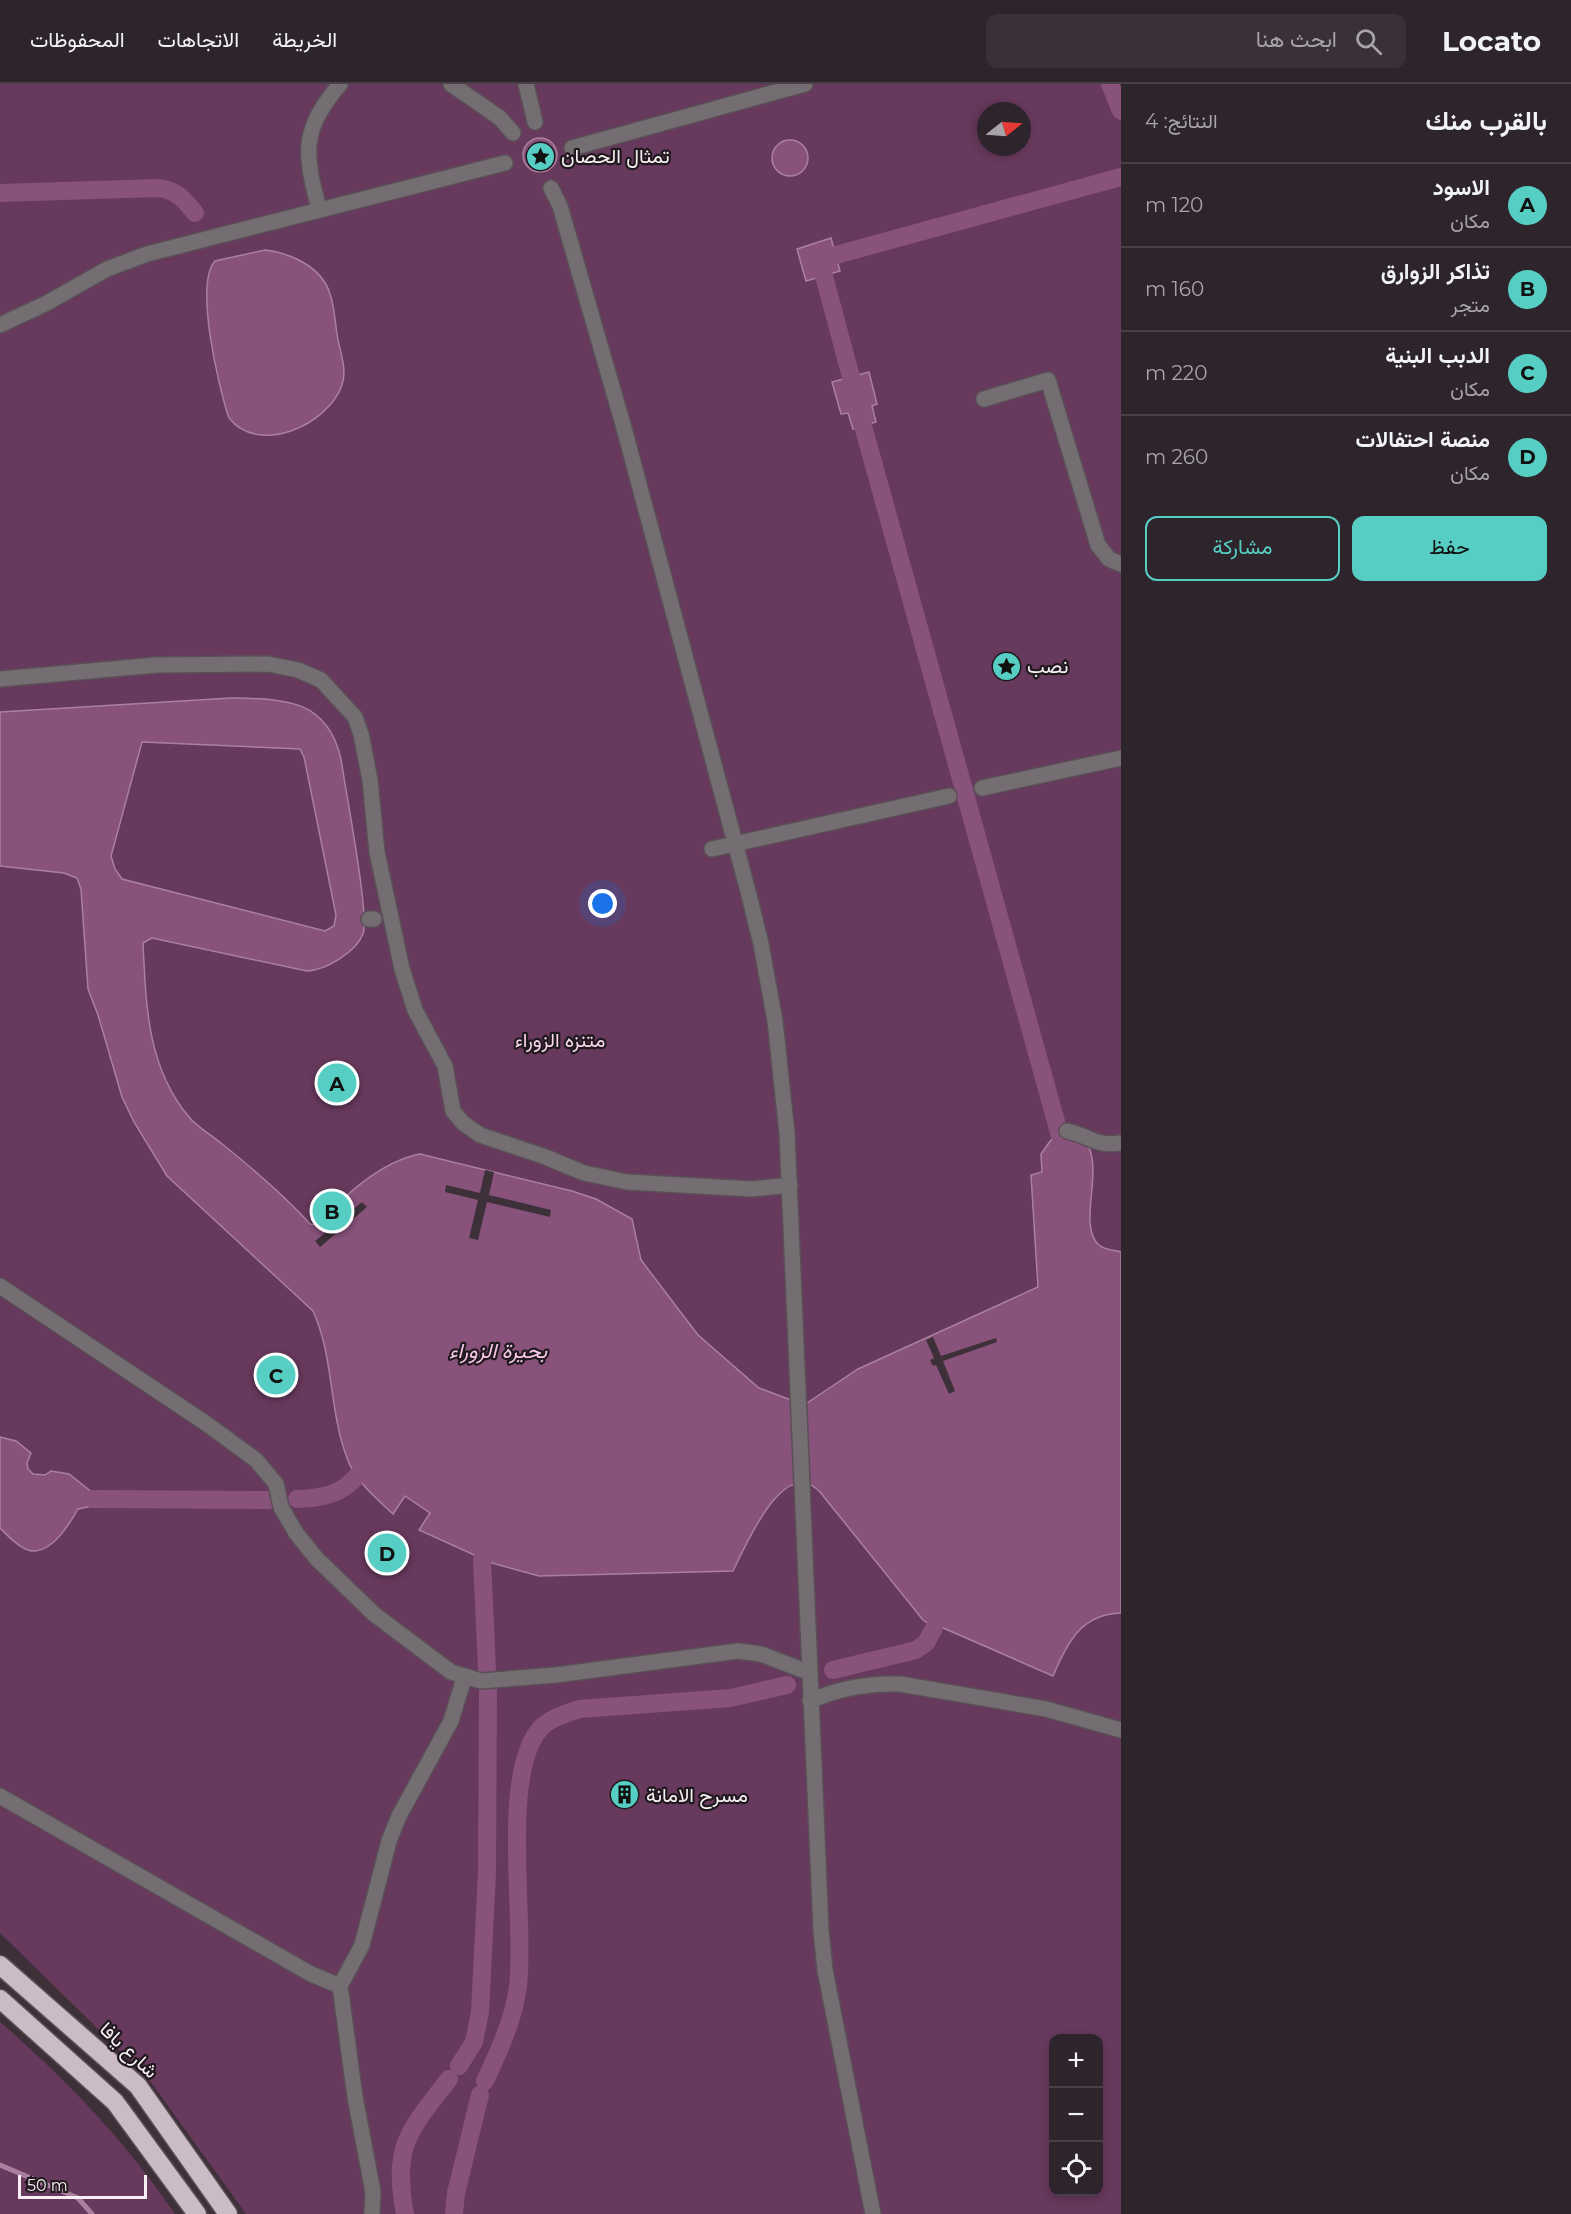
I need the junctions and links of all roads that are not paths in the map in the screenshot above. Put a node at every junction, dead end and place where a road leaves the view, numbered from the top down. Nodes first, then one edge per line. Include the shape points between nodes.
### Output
1 (340, 84) edge
2 (451, 84) edge
3 (525, 84) edge
4 (805, 84) edge
5 (535, 122) dead end
6 (513, 133) dead end
7 (572, 148) dead end
8 (505, 163) dead end
9 (551, 188) dead end
10 (319, 209) junction
11 (0, 325) edge
12 (984, 399) dead end
13 (1121, 564) edge
14 (0, 679) edge
15 (1121, 758) edge
16 (982, 789) dead end
17 (949, 796) dead end
18 (734, 843) junction
19 (712, 849) dead end
20 (1067, 1131) dead end
21 (1121, 1143) edge
22 (790, 1185) junction
23 (0, 1286) edge
24 (810, 1673) junction
25 (464, 1678) junction
26 (810, 1701) junction
27 (1121, 1730) edge
28 (0, 1796) edge
29 (0, 1965) edge
30 (340, 1986) junction
31 (0, 1999) edge
32 (197, 2214) edge
33 (228, 2214) edge
34 (372, 2214) edge
35 (873, 2214) edge

1 - 10 street via 316,119 308,146
2 - 6 street via 500,118
3 - 5 street
4 - 7 street
8 - 10 street
9 - 18 street via 560,206 624,428
10 - 11 street via 147,254 107,269
12 - 13 street via 1048,380 1098,544 1109,559
14 - 22 street via 157,665 268,664 321,680 355,717 361,734 377,852 402,969 415,1010 445,1066 453,1110 463,1123 480,1135 584,1173 627,1182 752,1189
15 - 16 street
17 - 18 street
18 - 19 street
18 - 22 street via 761,944 775,1021
20 - 21 street via 1105,1146
22 - 24 street
23 - 25 street via 256,1460 276,1484 281,1507 317,1559 374,1614
24 - 25 street via 761,1654 738,1651 556,1675 481,1681
24 - 26 street
25 - 30 street via 451,1721 392,1833 362,1945
26 - 27 street via 841,1689 900,1684 1046,1709
26 - 35 street via 825,1970
28 - 30 street via 311,1974
29 - 33 highway, شارع يافا via 138,2086
30 - 34 street via 372,2192
31 - 32 highway via 115,2102

